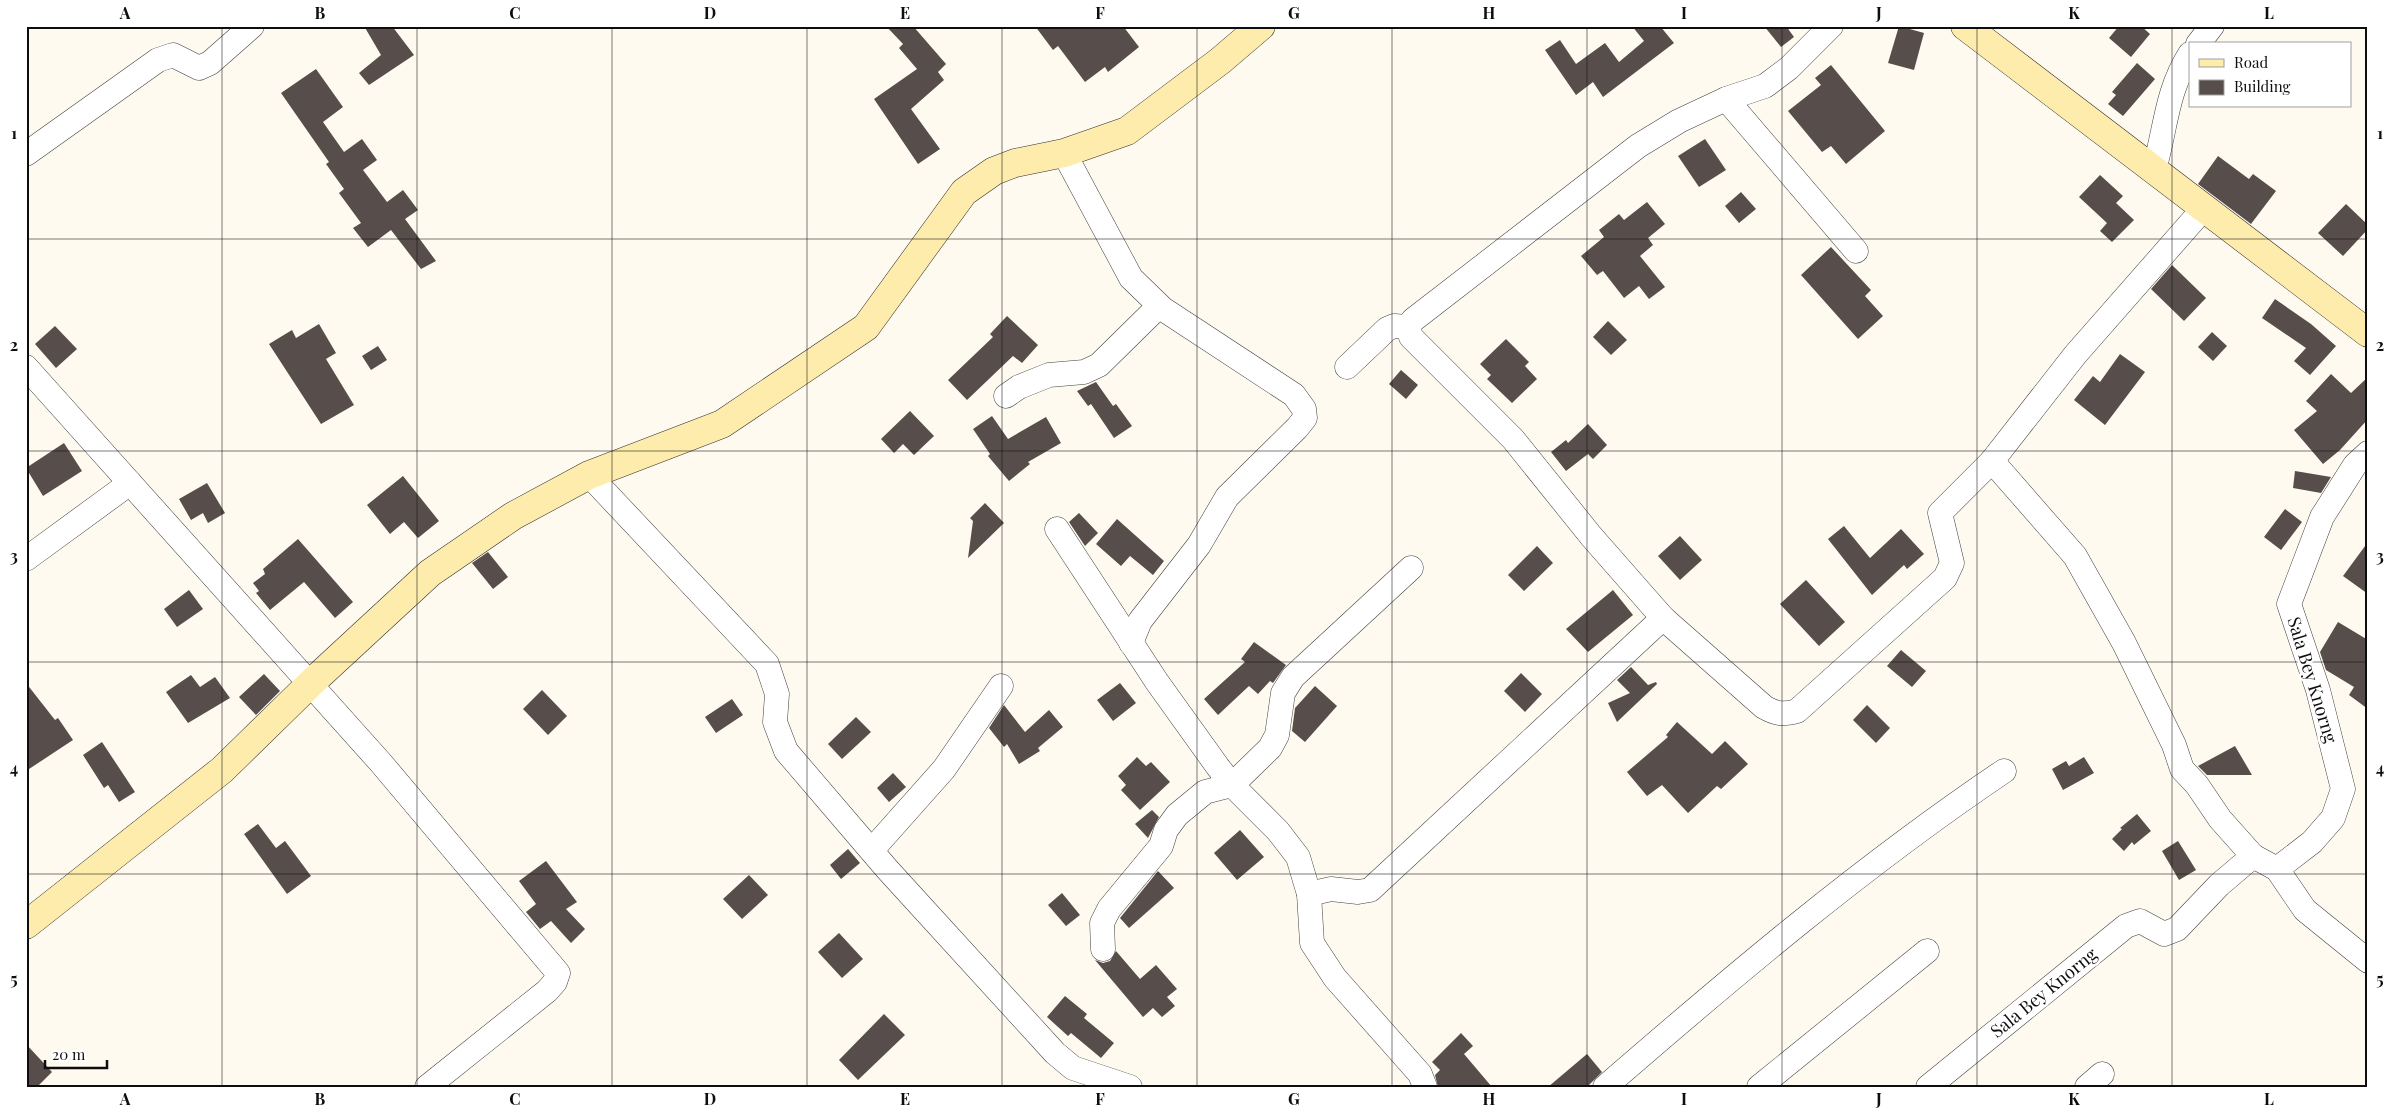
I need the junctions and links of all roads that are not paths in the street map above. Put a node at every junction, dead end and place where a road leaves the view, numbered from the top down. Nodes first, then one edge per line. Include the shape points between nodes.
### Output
1 (252, 26) edge
2 (1261, 26) edge
3 (1831, 26) edge
4 (1965, 26) edge
5 (2212, 26) edge
6 (2200, 42) edge
7 (2189, 56) edge
8 (1726, 99) junction
9 (1064, 153) junction
10 (26, 154) edge
11 (2154, 170) junction
12 (2204, 208) junction
13 (1856, 251) dead end
14 (1159, 306) junction
15 (1408, 327) junction
16 (2368, 333) edge
17 (26, 367) edge
18 (1347, 367) dead end
19 (1006, 396) dead end
20 (2368, 453) edge
21 (1992, 461) junction
22 (589, 475) junction
23 (130, 483) junction
24 (1056, 529) dead end
25 (26, 559) edge
26 (1411, 568) dead end
27 (1663, 618) junction
28 (1131, 643) junction
29 (310, 683) junction
30 (1001, 686) dead end
31 (2004, 771) dead end
32 (1232, 785) junction
33 (872, 850) junction
34 (2253, 856) junction
35 (2277, 869) junction
36 (1309, 894) junction
37 (26, 925) edge
38 (1102, 949) dead end
39 (1927, 951) dead end
40 (2368, 961) edge
41 (1098, 1083) edge
42 (427, 1087) edge
43 (1130, 1087) edge
44 (1425, 1087) edge
45 (1605, 1087) edge
46 (1759, 1087) edge
47 (1928, 1087) edge

1 - 10 street via 200,68 173,55 158,60
2 - 9 street via 1126,131
3 - 8 street via 1777,78 1765,86
4 - 11 street
5 - 6 street
7 - 11 street via 2165,110 2166,126
8 - 13 street
8 - 15 street via 1679,121 1638,146
9 - 14 street via 1131,278
9 - 22 street via 1015,163 994,171 964,192 866,327 722,424
11 - 12 street
12 - 16 street
12 - 21 street via 2075,355
14 - 19 street via 1099,365 1084,372 1049,375
14 - 28 street via 1294,395 1304,409 1305,418 1227,496 1199,545 1140,621
15 - 18 street via 1387,329
15 - 27 street via 1411,337 1513,439 1591,536
17 - 23 street
20 - 35 street, Sala Bey Knorng via 2355,465 2322,517 2289,604 2318,690 2343,789 2333,818 2312,842
21 - 27 street via 1940,513 1952,563 1945,578 1797,711 1780,714 1764,707
21 - 34 street via 2075,556 2128,652 2174,745 2182,769
22 - 29 street via 513,516 430,572
22 - 33 street via 767,664 777,694 775,722 786,751
23 - 25 street
23 - 29 street
24 - 28 street
26 - 32 street via 1293,678 1283,693 1274,741
27 - 36 street via 1370,890 1331,890
28 - 32 street
29 - 37 street via 222,770
29 - 42 street via 558,973 547,991
30 - 33 street via 944,768
31 - 45 street via 1934,818 1773,944
32 - 36 street via 1278,831 1298,857
32 - 38 street via 1205,792 1177,815 1166,830 1161,846 1109,909 1102,923
33 - 41 street via 1055,1053
34 - 35 street
34 - 47 street, Sala Bey Knorng via 2219,885 2177,929 2164,934 2140,921 2126,926
35 - 40 street via 2305,910
36 - 44 street via 1312,942 1335,978 1420,1074
39 - 46 street
41 - 43 street

